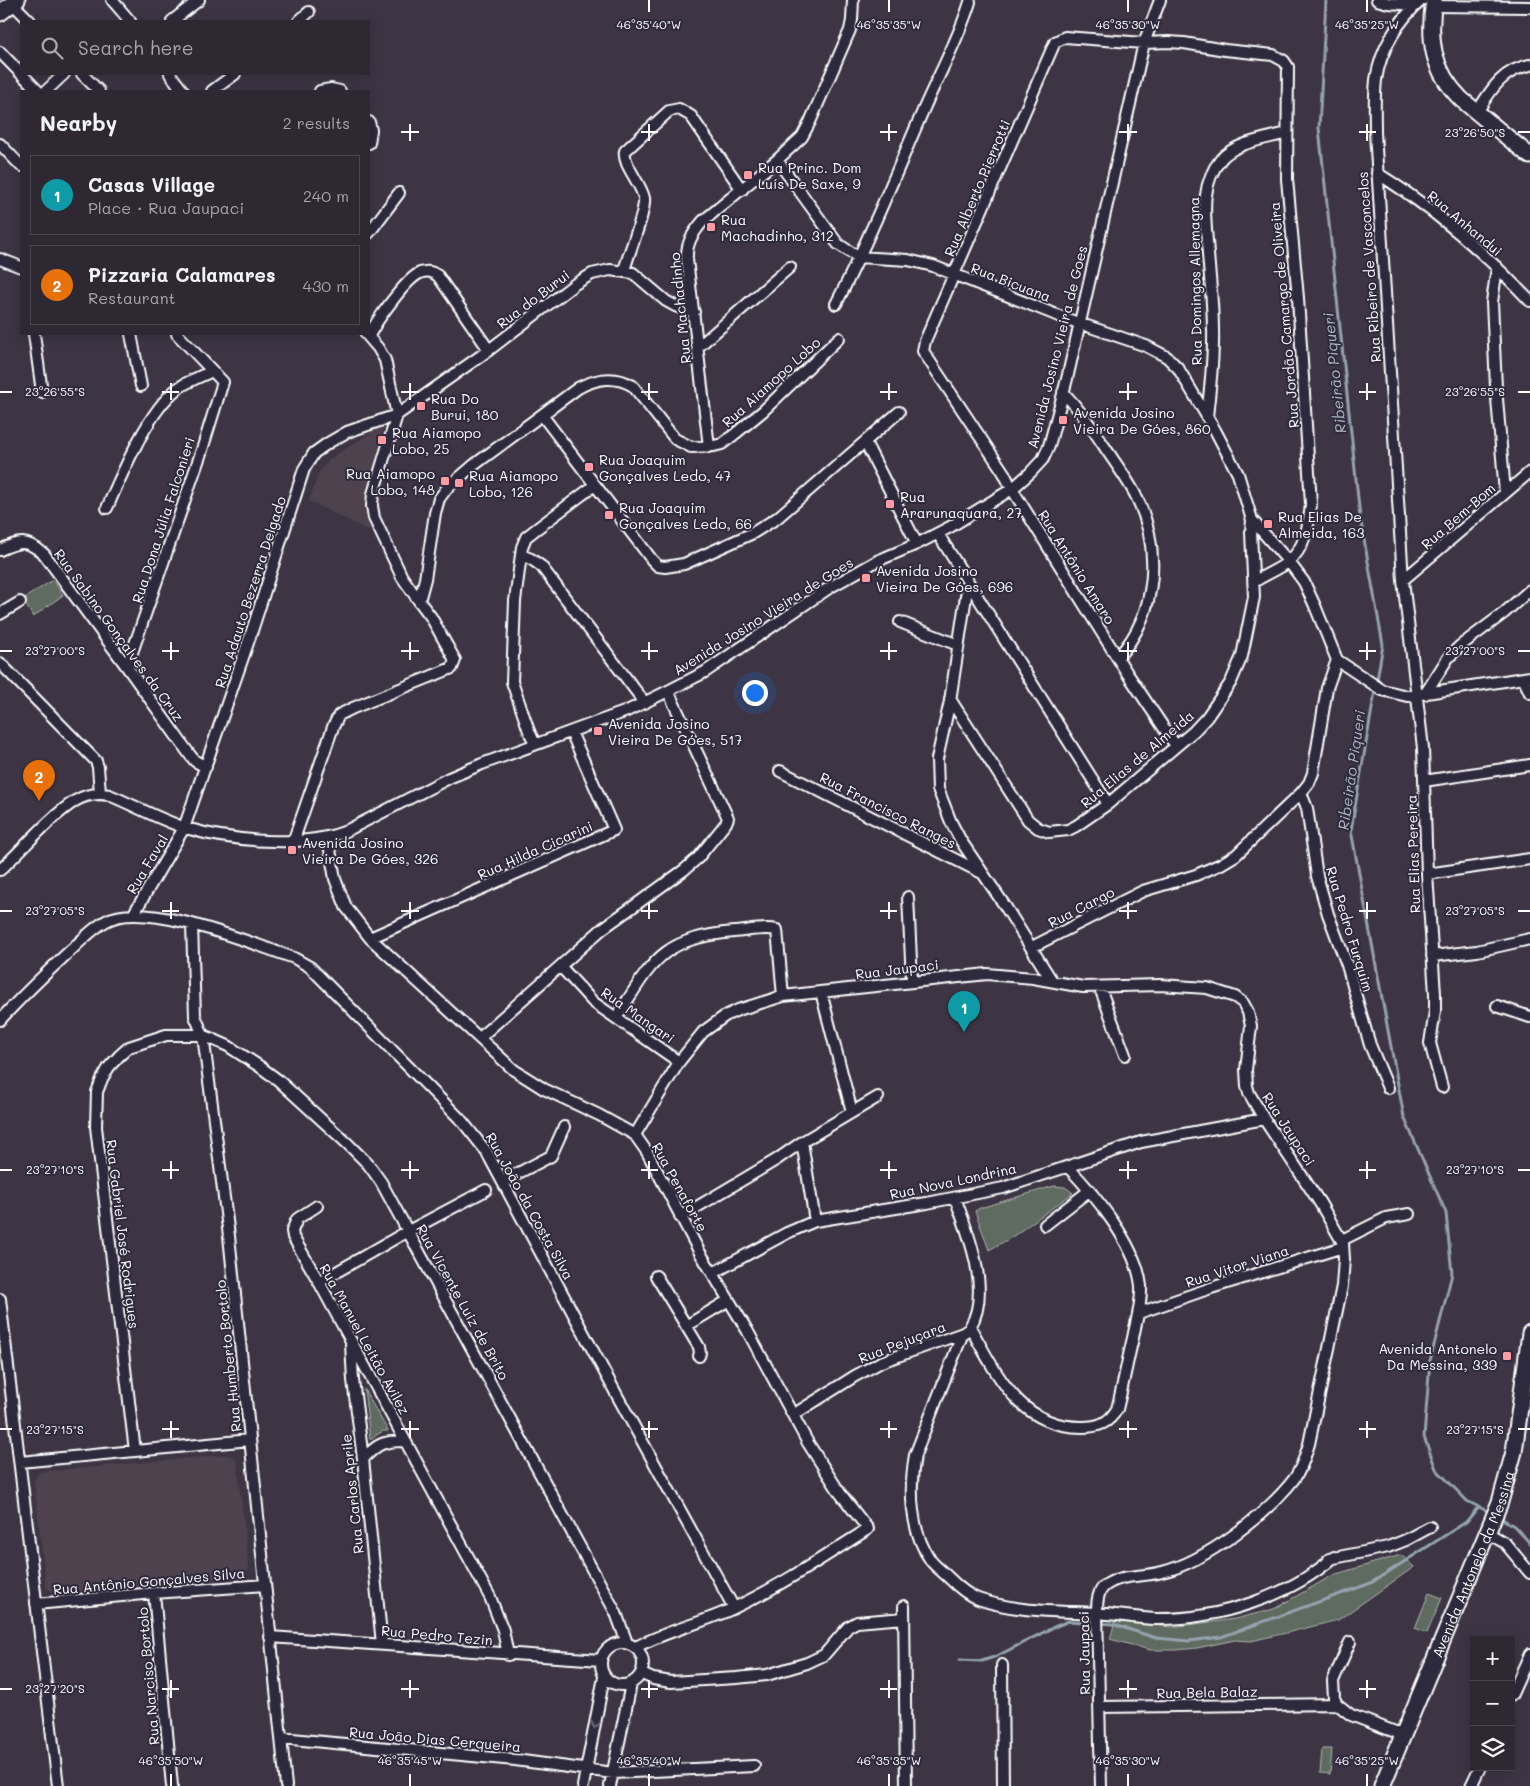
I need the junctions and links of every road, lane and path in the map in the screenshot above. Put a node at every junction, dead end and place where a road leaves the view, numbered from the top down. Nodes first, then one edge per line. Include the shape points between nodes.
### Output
1 (112, 0) edge
2 (199, 0) edge
3 (853, 0) edge
4 (1160, 0) edge
5 (1377, 0) edge
6 (15, 2) edge
7 (970, 2) dead end
8 (1426, 3) edge
9 (1530, 7) edge
10 (309, 12) dead end
11 (0, 13) edge
12 (29, 20) edge
13 (129, 20) edge
14 (173, 20) edge
15 (299, 20) edge
16 (1144, 43) junction
17 (0, 52) edge
18 (1530, 64) edge
19 (20, 73) edge
20 (22, 75) edge
21 (63, 75) edge
22 (83, 75) edge
23 (171, 75) edge
24 (234, 75) edge
25 (37, 90) edge
26 (47, 90) edge
27 (98, 90) edge
28 (182, 90) edge
29 (213, 90) edge
30 (1477, 112) junction
31 (1287, 133) junction
32 (0, 145) edge
33 (1530, 156) edge
34 (778, 160) junction
35 (20, 165) edge
36 (1377, 172) junction
37 (742, 190) junction
38 (399, 193) dead end
39 (370, 232) edge
40 (858, 257) junction
41 (0, 259) edge
42 (20, 267) edge
43 (790, 267) dead end
44 (1497, 267) junction
45 (624, 271) junction
46 (955, 275) junction
47 (1530, 300) edge
48 (836, 304) dead end
49 (694, 312) junction
50 (1079, 322) junction
51 (370, 331) edge
52 (34, 335) edge
53 (131, 335) edge
54 (178, 335) edge
55 (367, 335) edge
56 (839, 338) dead end
57 (698, 347) junction
58 (489, 350) junction
59 (923, 351) joint
60 (212, 371) junction
61 (140, 386) dead end
62 (42, 392) dead end
63 (1063, 392) junction
64 (899, 412) dead end
65 (397, 415) junction
66 (542, 415) junction
67 (1207, 417) junction
68 (865, 442) junction
69 (709, 447) junction
70 (1530, 472) edge
71 (595, 485) junction
72 (1012, 489) junction
73 (1505, 493) junction
74 (107, 508) dead end
75 (1252, 520) junction
76 (938, 534) junction
77 (917, 544) junction
78 (0, 550) edge
79 (521, 554) junction
80 (1289, 562) junction
81 (1403, 580) junction
82 (1254, 582) junction
83 (968, 583) junction
84 (1530, 590) edge
85 (419, 601) junction
86 (20, 602) dead end
87 (0, 614) edge
88 (900, 622) dead end
89 (958, 645) junction
90 (1118, 657) junction
91 (1337, 660) junction
92 (0, 663) edge
93 (128, 667) junction
94 (1527, 678) edge
95 (668, 691) junction
96 (1530, 693) edge
97 (1422, 694) junction
98 (950, 699) junction
99 (645, 703) junction
100 (571, 732) junction
101 (535, 744) junction
102 (1176, 746) junction
103 (1530, 765) edge
104 (206, 767) junction
105 (780, 771) dead end
106 (1424, 781) junction
107 (100, 793) junction
108 (1301, 793) junction
109 (1108, 804) junction
110 (184, 828) junction
111 (328, 838) junction
112 (293, 842) junction
113 (1530, 859) edge
114 (0, 870) edge
115 (983, 874) junction
116 (1427, 874) junction
117 (908, 897) dead end
118 (133, 915) junction
119 (192, 925) junction
120 (370, 938) junction
121 (1530, 939) edge
122 (1032, 947) junction
123 (1432, 956) junction
124 (560, 967) junction
125 (912, 981) junction
126 (1052, 981) junction
127 (1100, 988) junction
128 (821, 992) junction
129 (783, 996) junction
130 (1497, 1006) dead end
131 (1530, 1017) edge
132 (616, 1018) junction
133 (0, 1020) edge
134 (203, 1035) junction
135 (480, 1039) junction
136 (1125, 1055) dead end
137 (680, 1062) junction
138 (1442, 1087) dead end
139 (1388, 1088) dead end
140 (878, 1097) dead end
141 (852, 1112) junction
142 (1264, 1119) junction
143 (564, 1127) dead end
144 (635, 1134) junction
145 (802, 1142) junction
146 (1068, 1167) junction
147 (503, 1181) junction
148 (486, 1190) dead end
149 (1090, 1190) junction
150 (955, 1198) junction
151 (317, 1206) dead end
152 (1409, 1214) dead end
153 (680, 1217) junction
154 (815, 1221) junction
155 (1045, 1225) dead end
156 (408, 1231) junction
157 (1342, 1243) junction
158 (712, 1273) junction
159 (656, 1276) dead end
160 (319, 1282) junction
161 (0, 1299) edge
162 (729, 1300) junction
163 (1139, 1312) junction
164 (686, 1326) junction
165 (966, 1330) junction
166 (1530, 1333) edge
167 (350, 1341) junction
168 (699, 1356) dead end
169 (793, 1414) junction
170 (250, 1440) junction
171 (405, 1441) junction
172 (135, 1451) junction
173 (363, 1459) junction
174 (20, 1462) junction
175 (1430, 1527) dead end
176 (1489, 1530) junction
177 (1530, 1573) edge
178 (265, 1585) junction
179 (154, 1592) junction
180 (36, 1604) junction
181 (904, 1606) dead end
182 (734, 1608) junction
183 (904, 1618) junction
184 (1097, 1622) junction
185 (270, 1637) junction
186 (1350, 1642) dead end
187 (382, 1644) junction
188 (632, 1645) junction
189 (508, 1654) junction
190 (1530, 1654) edge
191 (601, 1660) junction
192 (1002, 1665) dead end
193 (642, 1674) junction
194 (604, 1677) junction
195 (631, 1684) junction
196 (1515, 1687) edge
197 (1336, 1704) junction
198 (1099, 1707) junction
199 (1403, 1736) junction
200 (281, 1738) junction
201 (754, 1766) dead end
202 (586, 1769) junction
203 (1478, 1771) edge
204 (613, 1773) junction
205 (58, 1786) edge
206 (172, 1786) edge
207 (286, 1786) edge
208 (583, 1786) edge
209 (610, 1786) edge
210 (906, 1786) edge
211 (1003, 1786) edge
212 (1101, 1786) edge
213 (1382, 1786) edge
214 (1471, 1786) edge

1 - 13 street
2 - 14 street
3 - 34 street, Rua Machadinho via 850,30 810,122 797,143
4 - 16 street, Avenida Josino Vieira de Goes
5 - 8 street
6 - 11 street
6 - 12 street
7 - 40 street
8 - 9 street
8 - 30 street via 1432,44 1442,74 1451,89
8 - 36 street, Rua Ribeiro de Vasconcelos via 1395,31 1376,79
10 - 15 street
16 - 31 street, Rua Jordão Camargo de Oliveira via 1169,42 1274,55 1284,61 1288,67
16 - 46 street, Rua Alberto Pierrotti via 1081,38 1060,38 1055,42
16 - 50 street, Avenida Josino Vieira de Goes
17 - 19 street
18 - 30 street via 1506,73
20 - 25 street
21 - 26 street
22 - 27 street
23 - 28 street
24 - 29 street
30 - 33 street
31 - 67 street, Rua Domingos Allemagna via 1228,152 1216,166 1208,185 1204,205 1213,349
31 - 80 street, Rua Jordão Camargo de Oliveira via 1287,178 1311,486 1310,520 1306,534
32 - 35 street
34 - 37 street, Rua Machadinho
34 - 40 street via 838,244
36 - 44 street, Rua Anhandui via 1405,190
36 - 81 street, Rua Ribeiro de Vasconcelos
37 - 45 street via 691,116 680,109 669,111 625,151 624,158 640,186 644,204
37 - 49 street, Rua Machadinho via 703,221 688,244
38 - 39 street
40 - 46 street, Rua Bicuana via 921,262
40 - 48 street
41 - 42 street
43 - 57 street
44 - 47 street, Rua Anhandui
44 - 73 street via 1492,302
45 - 49 street via 633,273 666,301
45 - 58 street, Rua do Burui via 602,271 586,277
46 - 50 street, Rua Bicuana
46 - 59 street, Rua Alberto Pierrotti
49 - 57 street, Rua Machadinho
50 - 63 street, Avenida Josino Vieira de Goes
50 - 67 street, Rua Elias de Almeida via 1146,346 1167,358 1178,368
51 - 58 street via 416,276 427,271 438,276
52 - 62 street
53 - 61 street
54 - 60 street
55 - 65 street via 385,360
56 - 69 street, Rua Aiamopo Lobo via 763,412 722,444
57 - 69 street, Rua Machadinho
58 - 65 street, Rua do Burui
59 - 72 street, Rua Antônio Amaro
60 - 74 street via 181,386 165,401 128,461
60 - 93 street, Rua Dona Júlia Falconieri via 223,382
63 - 72 street, Avenida Josino Vieira de Goes via 1043,459
63 - 90 street via 1081,411 1134,494 1151,541 1152,582 1146,610 1129,645
64 - 68 street
65 - 85 street via 372,506 374,518 402,577
65 - 104 street, Rua Adauto Bezerra Delgado via 347,432 328,443 314,453 304,469
66 - 69 street via 593,381 625,381 633,386 675,440 691,447
66 - 71 street
66 - 85 street via 474,464 439,499
67 - 75 street, Rua Elias de Almeida via 1238,474
68 - 71 street via 777,518 752,533 673,567 658,566 652,560
68 - 77 street
70 - 73 street, Rua Bem-Bom
71 - 79 street via 526,537
72 - 76 street, Avenida Josino Vieira de Goes
72 - 90 street, Rua Antônio Amaro
73 - 81 street, Rua Bem-Bom
75 - 80 street
75 - 82 street, Rua Elias de Almeida
76 - 77 street, Avenida Josino Vieira de Goes
76 - 83 street
77 - 95 street, Avenida Josino Vieira de Goes via 877,561 829,588 705,672
78 - 93 street, Rua Sabino Gonçalves da Cruz via 22,543 39,550
79 - 99 street via 541,566
79 - 101 street via 515,601 512,682
80 - 82 street, Rua Jordão Camargo de Oliveira
80 - 91 street via 1304,582
81 - 97 street, Rua Ribeiro de Vasconcelos via 1409,637
82 - 102 street, Rua Elias de Almeida via 1248,632 1231,682 1207,717
83 - 89 street
83 - 109 street
84 - 97 street via 1448,658
85 - 112 street via 450,651 455,665 339,715
86 - 87 street
88 - 89 street
89 - 98 street
90 - 102 street, Rua Antônio Amaro
91 - 97 street via 1382,690 1407,696
91 - 108 street via 1327,688 1313,773
92 - 107 street via 96,761
93 - 104 street, Rua Sabino Gonçalves da Cruz via 190,755
94 - 96 street
94 - 97 street
95 - 99 street, Avenida Josino Vieira de Goes
95 - 124 street via 728,818 698,858 602,930
97 - 106 street, Rua Elias Pereira
98 - 109 street, Rua Elias de Almeida via 1024,814 1038,828 1048,832 1068,830
98 - 115 street via 937,759 938,789 950,822
99 - 100 street, Avenida Josino Vieira de Goes
100 - 101 street, Avenida Josino Vieira de Goes
100 - 120 street, Rua Hilda Cicarini via 614,830
101 - 111 street, Avenida Josino Vieira de Goes via 449,778
102 - 109 street, Rua Elias de Almeida
103 - 106 street
104 - 110 street, Rua Adauto Bezerra Delgado
105 - 115 street, Rua Francisco Ranges
106 - 116 street, Rua Elias Pereira
107 - 110 street, Avenida Josino Vieira de Goes
107 - 114 street via 76,800 60,812
108 - 122 street, Rua Cargo via 1236,855 1221,864 1143,891
108 - 139 street, Rua Pedro Furquim via 1307,808 1317,876 1325,905 1370,1045
110 - 112 street, Avenida Josino Vieira de Goes via 232,837
110 - 118 street, Rua Faval
111 - 112 street, Avenida Josino Vieira de Goes
111 - 120 street, Rua Penaforte via 335,879 346,907
113 - 116 street
115 - 122 street
116 - 123 street, Rua Elias Pereira
117 - 125 street
118 - 119 street, Rua João da Costa Silva
118 - 133 street, Rua João da Costa Silva via 107,921 86,936 31,986
119 - 134 street, Rua Humberto Bortolo via 195,1016
119 - 147 street, Rua João da Costa Silva via 294,958 310,967 462,1121 486,1151
120 - 135 street, Rua Penaforte
121 - 123 street via 1477,952
122 - 126 street
123 - 138 street, Rua Elias Pereira via 1435,1012 1430,1043
124 - 132 street, Rua Mangari via 593,1002
124 - 135 street
125 - 126 street, Rua Jaupaci via 986,974
125 - 128 street, Rua Jaupaci
126 - 127 street, Rua Jaupaci
127 - 136 street
127 - 142 street, Rua Jaupaci via 1191,986 1208,988 1243,1003 1248,1012 1251,1034 1247,1086
128 - 129 street, Rua Jaupaci
128 - 141 street
129 - 132 street via 777,930 725,933 675,945 652,963
129 - 137 street, Rua Jaupaci via 725,1016 703,1032
130 - 131 street
132 - 137 street, Rua Mangari
134 - 156 street, Rua Vicente Luiz de Brito via 260,1066 348,1144 382,1182
134 - 170 street, Rua Humberto Bortolo via 229,1236
134 - 172 street, Rua Gabriel José Rodrigues via 166,1035 129,1047 109,1067 97,1092 96,1127
135 - 144 street, Rua Penaforte via 528,1079
137 - 144 street, Rua Jaupaci
140 - 141 street
141 - 145 street
142 - 146 street, Rua Nova Londrina via 1141,1142
142 - 157 street, Rua Jaupaci via 1298,1168
143 - 147 street via 551,1156
144 - 153 street, Rua Penaforte
145 - 153 street
145 - 154 street
146 - 149 street
146 - 150 street, Rua Nova Londrina via 1003,1188
147 - 182 street, Rua João da Costa Silva
148 - 156 street
149 - 155 street
149 - 163 street via 1113,1221 1134,1263 1141,1284
150 - 154 street, Rua Nova Londrina
150 - 165 street via 977,1270 977,1307 974,1320
151 - 160 street, Rua Manuel Leitão Avilez via 297,1219 292,1231
152 - 157 street, Rua Vitor Viana via 1386,1218
153 - 158 street, Rua Penaforte
154 - 158 street, Rua Nova Londrina
156 - 160 street
156 - 188 street, Rua Vicente Luiz de Brito
157 - 163 street, Rua Vitor Viana
157 - 184 street, Rua Jaupaci via 1344,1270 1339,1303 1309,1444 1296,1478 1228,1540 1199,1557 1182,1566 1122,1578 1106,1585 1098,1600
158 - 162 street, Rua Penaforte
159 - 164 street
160 - 167 street, Rua Manuel Leitão Avilez
161 - 174 street
162 - 164 street
162 - 169 street, Rua Penaforte
163 - 165 street via 1117,1409 1106,1423 1092,1427 1057,1424 1025,1408 1012,1395
164 - 168 street via 699,1347
165 - 169 street, Rua Pejuçara via 881,1362
165 - 184 street via 915,1455 912,1498 919,1536 932,1562 976,1599
166 - 176 street, Avenida Antonelo da Messina via 1514,1452
167 - 171 street, Rua Manuel Leitão Avilez
167 - 173 street, Rua Carlos Aprile
169 - 182 street, Rua Penaforte via 828,1475 868,1529
170 - 172 street
170 - 178 street, Rua Humberto Bortolo
171 - 173 street via 383,1442
171 - 189 street, Rua Manuel Leitão Avilez via 490,1597
172 - 174 street
173 - 187 street, Rua Carlos Aprile
174 - 180 street
175 - 184 street via 1388,1547 1334,1557 1313,1574 1281,1592 1222,1611 1198,1616
176 - 177 street via 1505,1543
176 - 199 street, Avenida Antonelo da Messina
178 - 179 street, Rua Antônio Gonçalves Silva
178 - 185 street, Rua Humberto Bortolo
179 - 180 street, Rua Antônio Gonçalves Silva
179 - 206 street, Rua Narciso Bortolo
180 - 205 street
181 - 183 street
182 - 188 street
183 - 193 street via 857,1622 848,1627 824,1654 807,1663 767,1675 671,1682
183 - 210 street
184 - 198 street, Rua Jaupaci
185 - 187 street, Rua Pedro Tezin
185 - 200 street, Rua Humberto Bortolo
186 - 197 street via 1333,1680
187 - 189 street, Rua Pedro Tezin
188 - 191 street via 614,1644
188 - 193 street via 644,1659
189 - 191 street, Rua Pedro Tezin
190 - 196 street
191 - 194 street
192 - 211 street
193 - 195 street
194 - 195 street via 618,1685
194 -> 202 street
195 - 204 street
197 - 198 street, Rua Bela Balaz
197 - 199 street via 1351,1714
198 - 212 street, Rua Jaupaci
199 - 213 street, Avenida Antonelo da Messina
200 - 202 street, Rua João Dias Cerqueira
200 - 207 street, Rua Humberto Bortolo
201 - 204 street, Rua João Dias Cerqueira
202 - 204 street, Rua João Dias Cerqueira
202 - 208 street
203 - 214 street
204 - 209 street

